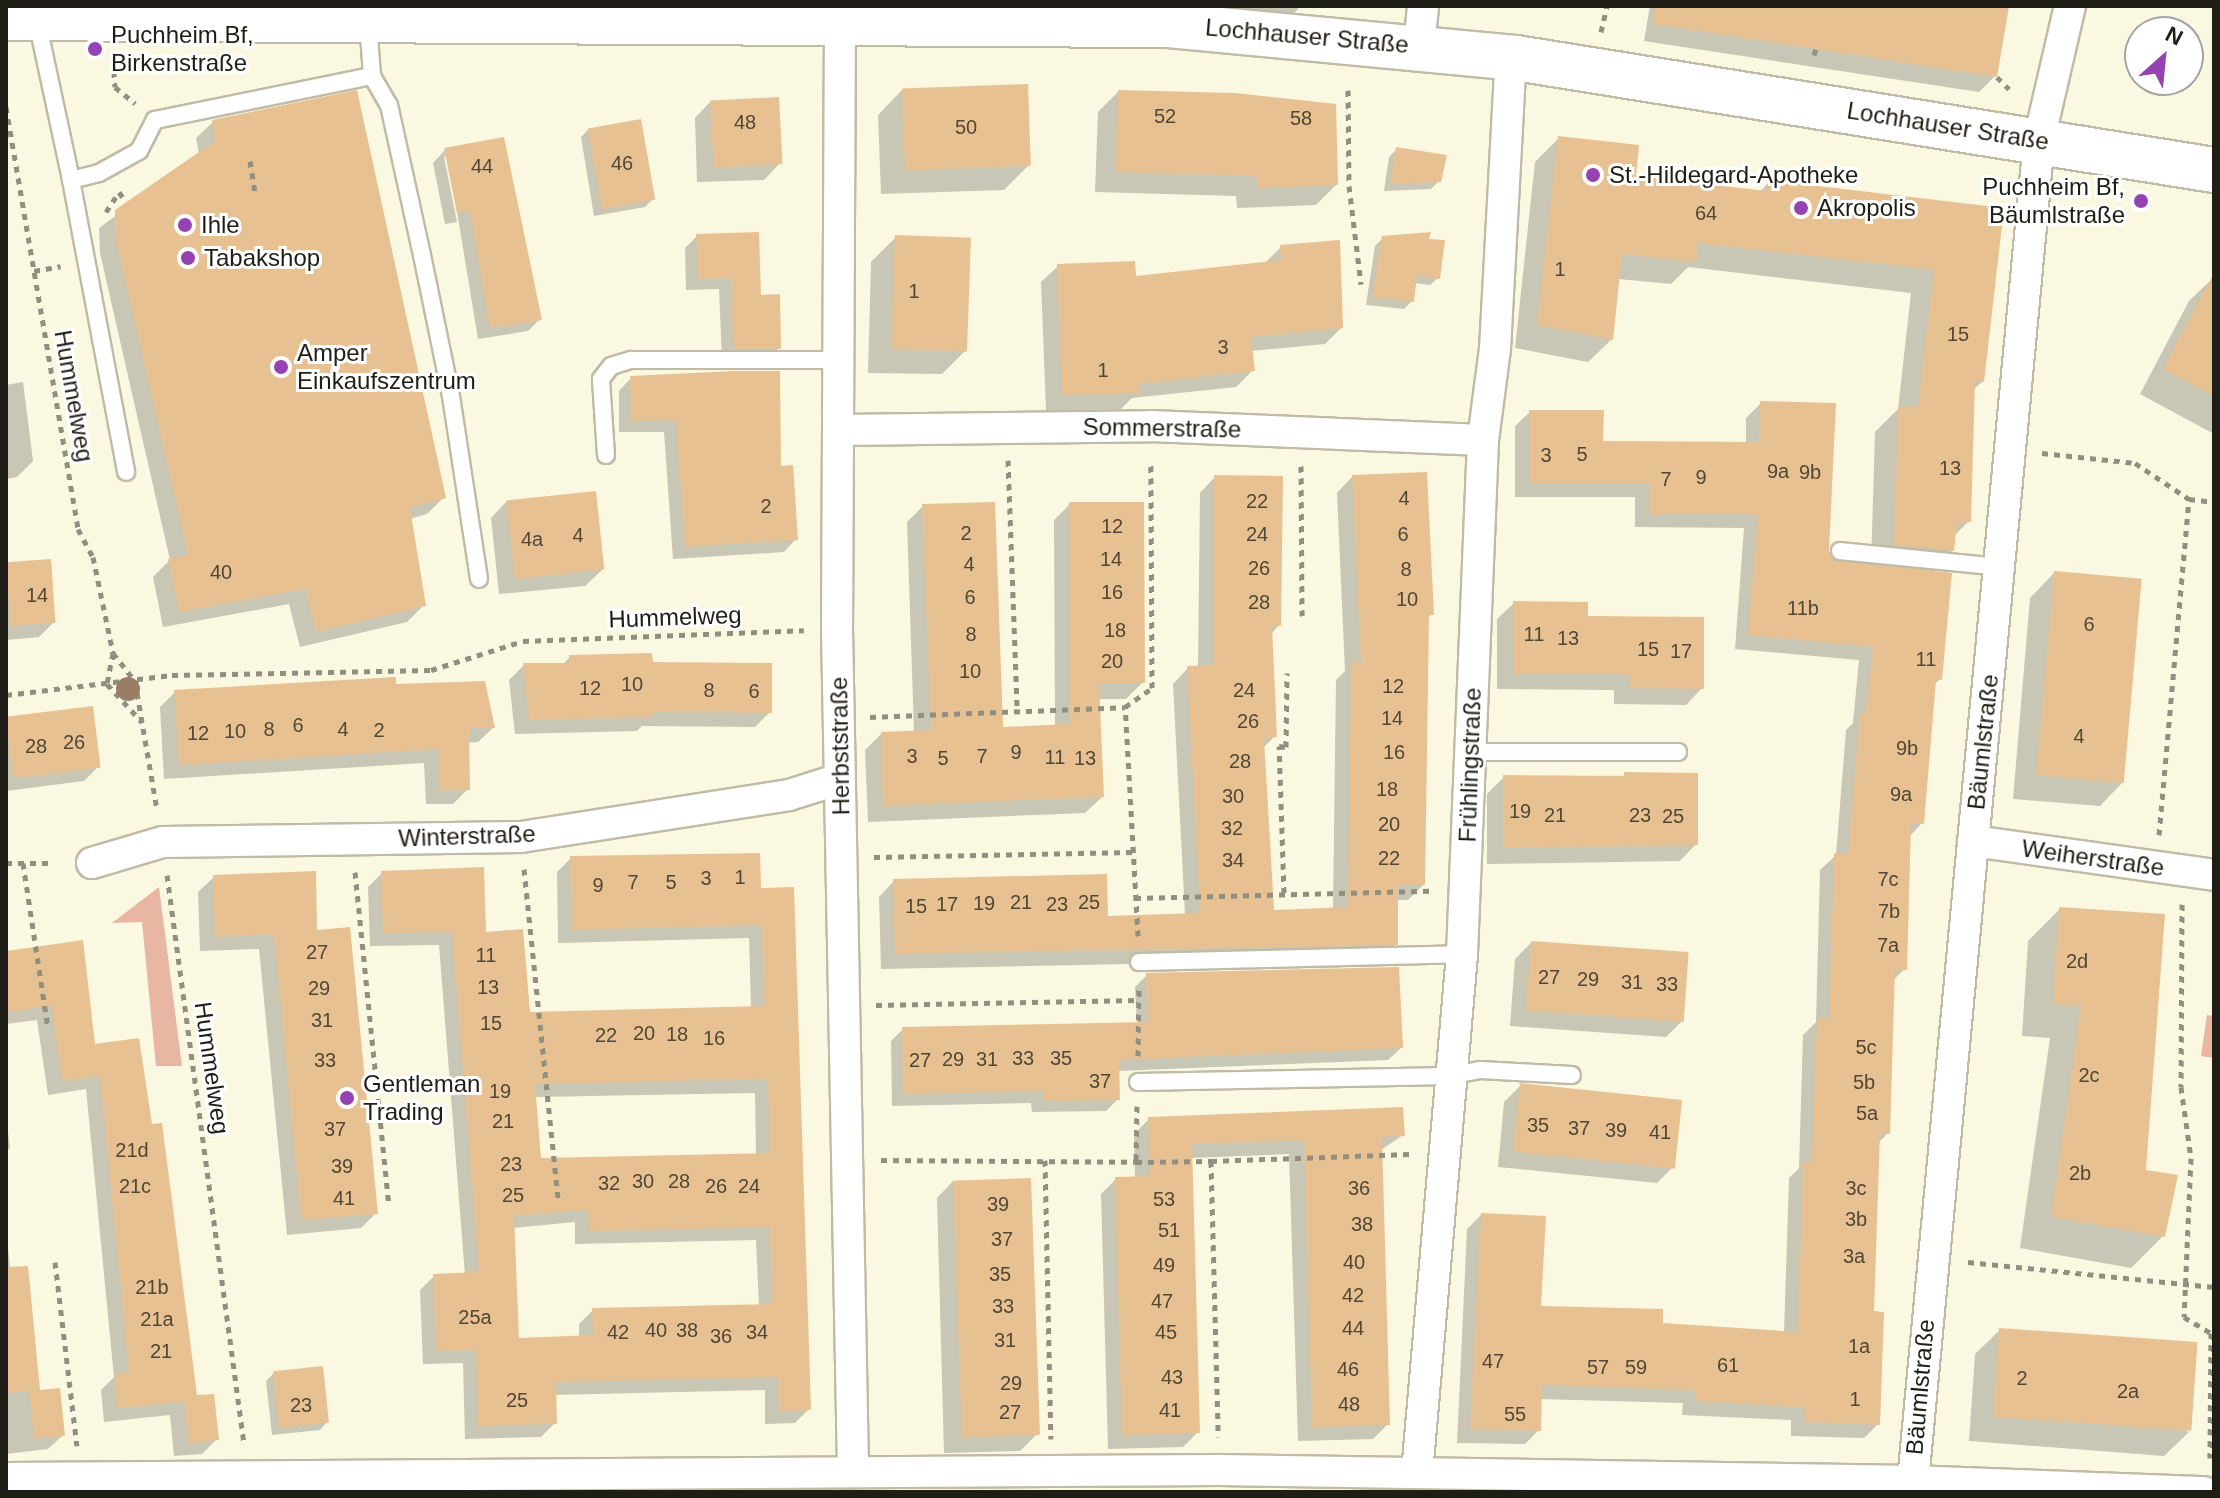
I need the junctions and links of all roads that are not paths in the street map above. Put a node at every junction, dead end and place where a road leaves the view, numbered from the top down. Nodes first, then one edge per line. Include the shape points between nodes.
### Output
1 (2070, 6) edge
2 (753, 12) edge
3 (1167, 16) edge
4 (22, 19) edge
5 (368, 20) junction
6 (840, 20) junction
7 (1421, 26) edge
8 (1511, 58) junction
9 (372, 76) junction
10 (2039, 140) junction
11 (2214, 170) edge
12 (71, 180) junction
13 (840, 360) junction
14 (840, 430) junction
15 (1483, 440) junction
16 (606, 455) dead end
17 (126, 472) dead end
18 (1840, 551) dead end
19 (2001, 567) junction
20 (479, 579) dead end
21 (1470, 752) junction
22 (1678, 752) dead end
23 (840, 779) junction
24 (1973, 841) junction
25 (92, 863) dead end
26 (2214, 875) edge
27 (1462, 954) junction
28 (1139, 962) dead end
29 (1572, 1075) dead end
30 (1449, 1076) junction
31 (1138, 1082) dead end
32 (853, 1472) junction
33 (1417, 1473) junction
34 (6, 1478) edge
35 (1913, 1481) junction
36 (2204, 1492) edge

1 - 10 street, Bäumlstraße
2 - 5 street, Lochhauser Straße
2 - 6 street, Lochhauser Straße
3 - 6 street, Lochhauser Straße
3 - 7 street, Lochhauser Straße
4 - 5 street, Lochhauser Straße
4 - 12 lane
5 - 9 lane
6 - 13 street, Herbststraße
7 - 8 street, Lochhauser Straße
8 - 10 street, Lochhauser Straße
8 - 15 street, Frühlingstraße via 1495,349
9 - 12 lane via 155,120 139,151 99,173
9 - 20 lane via 389,105 422,255 451,396
10 - 11 street, Lochhauser Straße
10 - 19 street, Bäumlstraße
12 - 17 lane
13 - 14 street, Herbststraße
13 - 16 lane via 631,360 611,366 601,379
14 - 15 street, Sommerstraße via 1151,426
14 - 23 street, Herbststraße
15 - 21 street, Frühlingstraße
18 - 19 lane
19 - 24 street, Bäumlstraße
21 - 22 lane
21 - 27 street, Frühlingstraße
23 - 25 street, Winterstraße via 789,795 521,837 163,842
23 - 32 street, Herbststraße
24 - 26 street, Weiherstraße
24 - 35 street, Bäumlstraße
27 - 28 lane
27 - 30 street, Frühlingstraße
29 - 30 lane via 1480,1070
30 - 31 lane
30 - 33 street, Frühlingstraße
32 - 33 street
32 - 34 street
33 - 35 street
35 - 36 street

